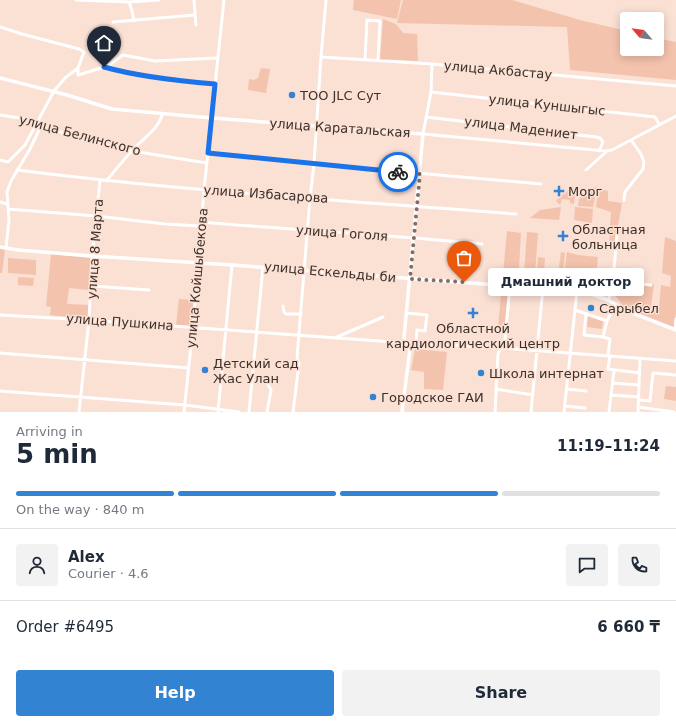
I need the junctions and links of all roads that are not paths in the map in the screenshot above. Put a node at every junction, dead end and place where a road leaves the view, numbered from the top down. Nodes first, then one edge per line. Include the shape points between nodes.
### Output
1 (76, 0) edge
2 (159, 0) edge
3 (194, 0) edge
4 (224, 0) edge
5 (326, 0) edge
6 (129, 2) junction
7 (194, 15) junction
8 (113, 22) dead end
9 (134, 22) junction
10 (196, 25) dead end
11 (0, 27) edge
12 (320, 57) junction
13 (218, 58) junction
14 (365, 60) junction
15 (378, 60) junction
16 (432, 64) junction
17 (104, 67) junction
18 (78, 68) junction
19 (0, 78) edge
20 (215, 84) junction
21 (676, 86) edge
22 (54, 91) junction
23 (431, 92) junction
24 (162, 114) junction
25 (0, 115) edge
26 (676, 116) edge
27 (426, 117) junction
28 (212, 118) junction
29 (39, 121) junction
30 (659, 124) junction
31 (42, 126) junction
32 (316, 126) junction
33 (423, 134) junction
34 (631, 140) junction
35 (132, 151) junction
36 (599, 151) junction
37 (607, 151) junction
38 (208, 153) junction
39 (0, 160) edge
40 (207, 163) junction
41 (314, 164) junction
42 (17, 170) junction
43 (586, 170) dead end
44 (420, 174) junction
45 (100, 181) junction
46 (106, 181) junction
47 (541, 184) dead end
48 (204, 190) junction
49 (310, 198) junction
50 (624, 200) dead end
51 (0, 202) edge
52 (7, 204) junction
53 (417, 206) junction
54 (8, 209) junction
55 (516, 214) dead end
56 (96, 216) junction
57 (201, 222) junction
58 (201, 226) junction
59 (307, 231) junction
60 (617, 235) dead end
61 (414, 237) junction
62 (482, 244) dead end
63 (0, 247) edge
64 (6, 248) junction
65 (92, 256) junction
66 (198, 263) junction
67 (232, 265) junction
68 (263, 267) junction
69 (304, 271) junction
70 (410, 279) junction
71 (613, 281) junction
72 (651, 285) dead end
73 (92, 286) junction
74 (510, 286) junction
75 (542, 288) junction
76 (149, 290) dead end
77 (577, 291) junction
78 (608, 300) junction
79 (615, 304) junction
80 (283, 306) dead end
81 (575, 310) junction
82 (407, 313) junction
83 (301, 314) junction
84 (586, 314) junction
85 (0, 315) edge
86 (383, 317) dead end
87 (676, 319) edge
88 (89, 320) junction
89 (607, 321) junction
90 (193, 327) junction
91 (226, 329) junction
92 (675, 330) edge
93 (257, 332) junction
94 (300, 335) junction
95 (335, 337) junction
96 (603, 337) junction
97 (407, 343) junction
98 (416, 343) junction
99 (502, 348) junction
100 (537, 351) junction
101 (0, 353) edge
102 (570, 354) junction
103 (609, 356) junction
104 (640, 358) junction
105 (85, 359) junction
106 (676, 361) edge
107 (189, 368) junction
108 (614, 370) junction
109 (568, 372) junction
110 (640, 373) junction
111 (588, 374) dead end
112 (676, 375) edge
113 (266, 381) dead end
114 (613, 383) junction
115 (639, 385) junction
116 (496, 389) junction
117 (567, 390) junction
118 (0, 391) edge
119 (586, 392) dead end
120 (533, 395) junction
121 (611, 395) junction
122 (81, 397) junction
123 (639, 398) junction
124 (185, 405) junction
125 (565, 406) junction
126 (638, 407) junction
127 (584, 408) dead end
128 (218, 411) edge
129 (79, 412) edge
130 (184, 412) edge
131 (239, 412) edge
132 (250, 412) edge
133 (267, 412) edge
134 (293, 412) edge
135 (402, 412) edge
136 (495, 412) edge
137 (531, 412) edge
138 (564, 412) edge
139 (609, 412) edge
140 (638, 412) edge
141 (674, 412) edge

1 - 6 street
2 - 6 street
3 - 7 street
4 - 13 street, улица Койшыбекова
5 - 12 street
6 - 9 street
7 - 9 street
7 - 10 street
8 - 9 street
11 - 18 street via 84,52
12 - 14 street, улица Акбастау
12 - 32 street
13 - 17 street via 155,61 123,55
13 - 20 street, улица Койшыбекова
14 - 15 street, улица Акбастау
14 - 15 street via 367,20 380,21
15 - 16 street, улица Акбастау
16 - 21 street, улица Акбастау
16 - 23 street
17 - 18 street via 78,76
17 - 20 street via 151,77
18 - 22 street
19 - 22 street, улица Каратальская
20 - 28 street, улица Койшыбекова
22 - 24 street, улица Каратальская via 112,109
22 - 29 street
23 - 27 street
23 - 30 street, улица Куншыгыс via 655,117
24 - 28 street, улица Каратальская
24 - 35 street, улица 8 Марта via 154,129
25 - 29 street, улица Белинского
26 - 30 street, улица Каратальская
27 - 33 street
27 - 36 street, улица Мадениет via 596,137 603,142
28 - 32 street, улица Каратальская
28 - 38 street, улица Койшыбекова
29 - 31 street, улица Белинского
29 - 39 street via 25,145 8,162
30 - 34 street, улица Каратальская
31 - 35 street, улица Белинского
31 - 42 street
32 - 33 street, улица Каратальская
32 - 41 street
33 - 36 street, улица Каратальская
33 - 44 street
34 - 37 street, улица Каратальская
34 - 50 street via 644,162 643,169 625,192
35 - 40 street, улица Белинского
35 - 46 street, улица 8 Марта
36 - 37 street, улица Каратальская
37 - 43 street
38 - 40 street, улица Койшыбекова
38 - 41 street
40 - 48 street, улица Койшыбекова
41 - 44 street
41 - 49 street
42 - 45 street, улица Избасарова
42 - 52 street via 7,192
44 - 47 street
44 - 53 street
45 - 46 street, улица Избасарова
45 - 56 street, улица 8 Марта
46 - 48 street, улица Избасарова
48 - 49 street, улица Избасарова
48 - 57 street, улица Койшыбекова
49 - 53 street, улица Избасарова
49 - 59 street
51 - 52 street
52 - 54 street
53 - 55 street, улица Избасарова
53 - 61 street
54 - 56 street
54 - 64 street
56 - 58 street
56 - 65 street, улица 8 Марта
57 - 58 street, улица Койшыбекова
57 - 59 street, улица Гоголя
58 - 66 street, улица Койшыбекова
59 - 61 street, улица Гоголя
59 - 69 street
60 - 71 street
61 - 62 street, улица Гоголя
61 - 70 street
63 - 64 street, улица Ескельды би
64 - 65 street, улица Ескельды би
65 - 66 street, улица Ескельды би
65 - 73 street, улица 8 Марта
66 - 67 street, улица Ескельды би
66 - 90 street, улица Койшыбекова
67 - 68 street, улица Ескельды би
67 - 91 street
68 - 69 street, улица Ескельды би
68 - 93 street
69 - 70 street, улица Ескельды би
69 - 83 street
70 - 74 street, улица Ескельды би
70 - 82 street
71 - 72 street
71 - 78 street
73 - 76 street
73 - 88 street, улица 8 Марта
74 - 75 street, улица Ескельды би
74 - 99 street
75 - 77 street, улица Ескельды би
75 - 100 street
77 - 78 street, улица Ескельды би
77 - 81 street
78 - 79 street, улица Ескельды би
79 - 89 street
79 - 92 street, улица Ескельды би
80 - 83 street via 286,314
81 - 84 street
81 - 102 street
82 - 97 street via 404,338
82 - 98 street via 427,315 425,331 417,330
83 - 94 street
84 - 89 street
84 - 96 street via 584,335
85 - 88 street, улица Пушкина
86 - 95 street, улица Пушкина
87 - 92 street
88 - 90 street, улица Пушкина
88 - 105 street, улица 8 Марта
89 - 96 street
90 - 91 street, улица Пушкина
90 - 107 street, улица Койшыбекова
91 - 93 street, улица Пушкина
91 - 128 street
93 - 94 street, улица Пушкина
93 - 132 street
94 - 95 street, улица Пушкина
94 - 134 street
95 - 97 street, улица Пушкина
96 - 103 street via 610,339
97 - 98 street, улица Пушкина
97 - 135 street via 410,349
98 - 99 street, улица Пушкина
99 - 100 street, улица Пушкина
99 - 116 street via 498,354
100 - 102 street, улица Пушкина
100 - 120 street
101 - 105 street
102 - 103 street, улица Пушкина
102 - 109 street
103 - 104 street, улица Пушкина
103 - 108 street via 608,369
104 - 106 street, улица Пушкина
104 - 110 street
105 - 107 street
105 - 122 street, улица 8 Марта
107 - 124 street, улица Койшыбекова
108 - 110 street
108 - 114 street
109 - 111 street
109 - 117 street
110 - 115 street
112 - 123 street via 653,373 650,400
113 - 133 street via 270,390
114 - 115 street
114 - 121 street
115 - 123 street
116 - 120 street
116 - 136 street
117 - 119 street
117 - 125 street
118 - 122 street
120 - 137 street
121 - 123 street
121 - 139 street
122 - 124 street
122 - 129 street, улица 8 Марта
123 - 126 street
124 - 128 street
124 - 130 street, улица Койшыбекова
125 - 127 street
125 - 138 street
126 - 140 street
126 - 141 street
128 - 131 street

